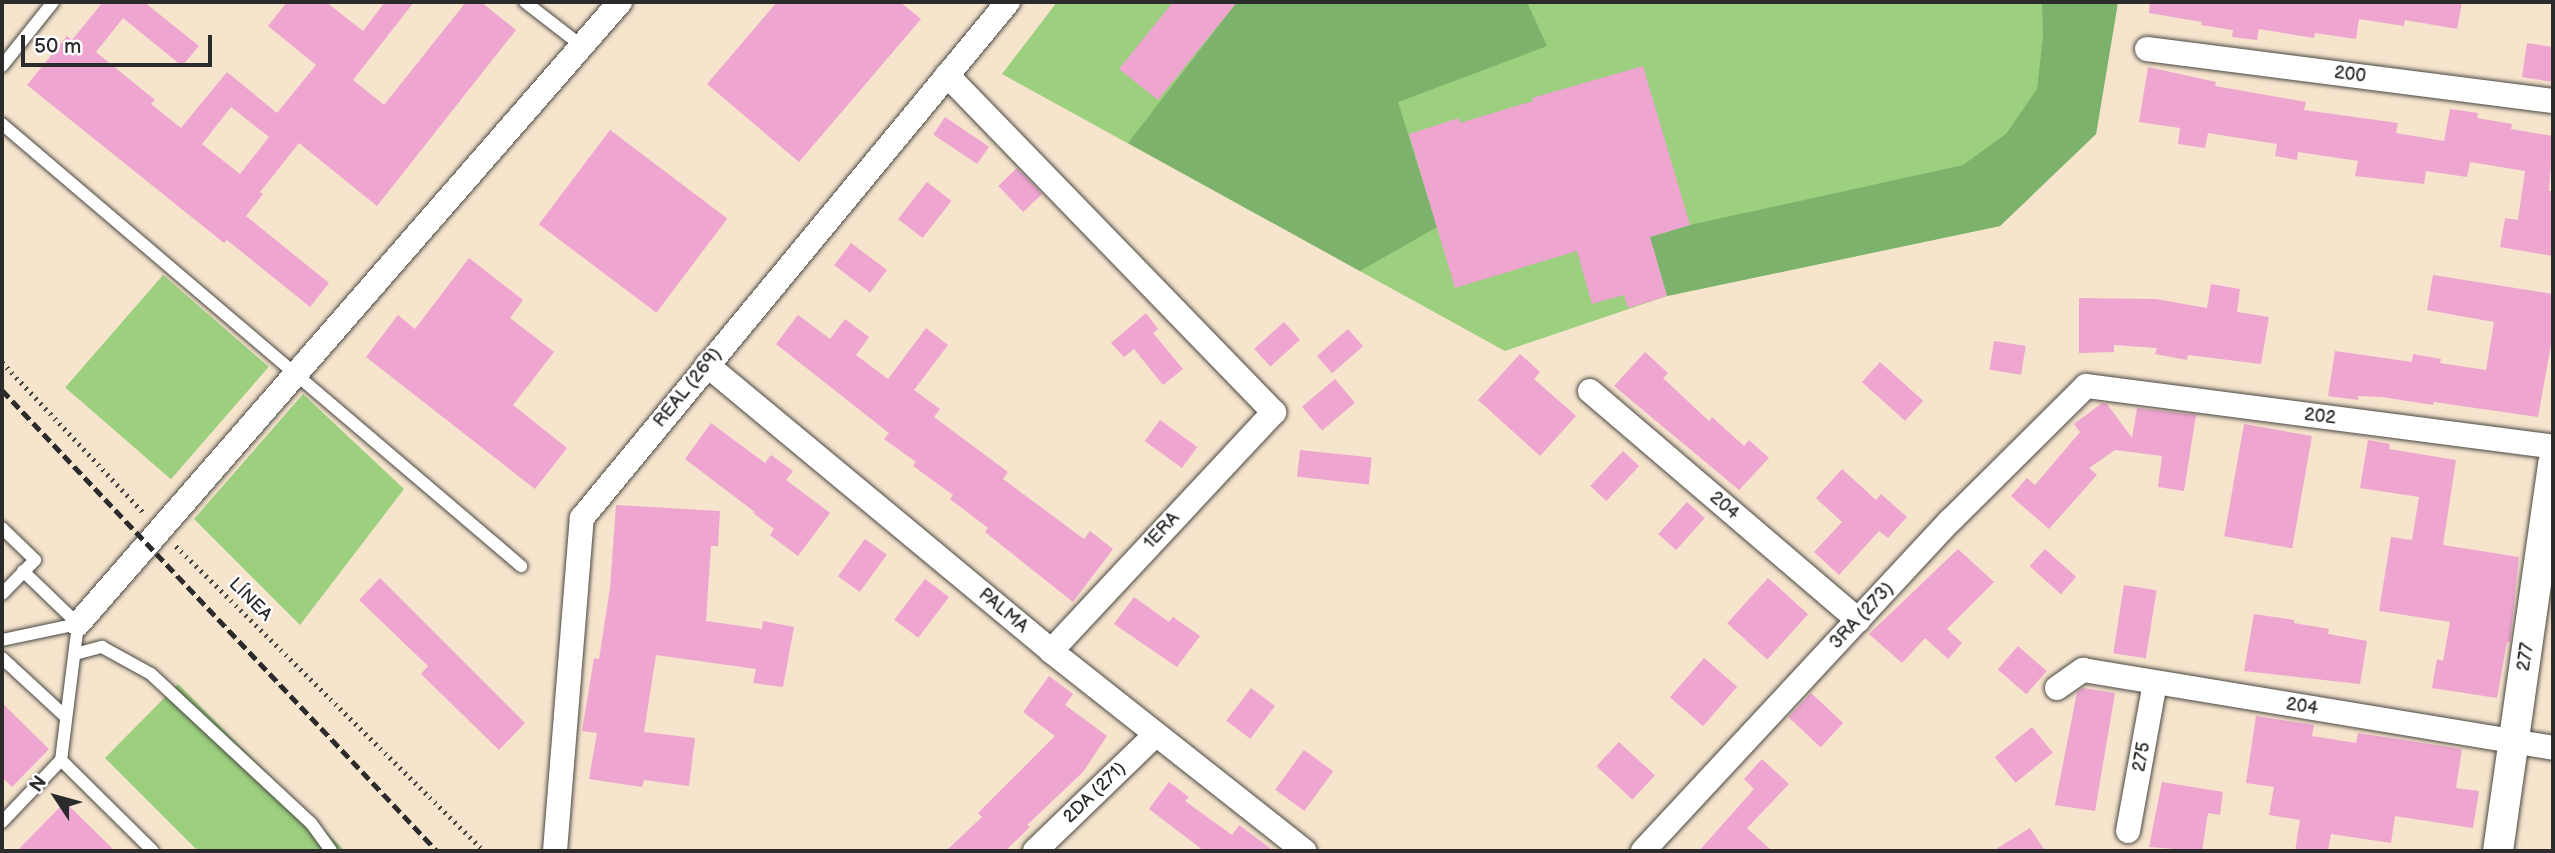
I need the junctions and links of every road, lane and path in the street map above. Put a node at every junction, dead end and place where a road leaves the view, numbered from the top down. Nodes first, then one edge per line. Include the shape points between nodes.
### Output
1 (53, 2) edge
2 (525, 2) edge
3 (620, 2) edge
4 (1008, 2) edge
5 (582, 46) junction
6 (2147, 49) dead end
7 (2, 66) edge
8 (947, 75) junction
9 (2553, 101) edge
10 (2, 124) edge
11 (2, 362) edge
12 (707, 365) junction
13 (295, 374) junction
14 (2086, 387) joint
15 (1590, 391) dead end
16 (2553, 447) edge
17 (2553, 463) edge
18 (2, 528) edge
19 (159, 530) junction
20 (521, 566) dead end
21 (23, 571) junction
22 (2, 594) edge
23 (1858, 620) junction
24 (78, 624) junction
25 (2, 640) edge
26 (1051, 651) junction
27 (75, 654) junction
28 (2, 658) edge
29 (2155, 683) junction
30 (2057, 688) dead end
31 (66, 717) junction
32 (1156, 734) junction
33 (2514, 743) junction
34 (2553, 748) edge
35 (61, 760) junction
36 (2, 822) edge
37 (2128, 831) dead end
38 (153, 851) edge
39 (331, 851) edge
40 (484, 851) edge
41 (555, 851) edge
42 (1035, 851) edge
43 (1304, 851) edge
44 (1643, 851) edge
45 (2498, 851) edge

1 - 7 lane
2 - 5 lane
3 - 5 street
4 - 8 street, REAL (269)
5 - 13 street
6 - 9 street, 200
8 - 12 street, REAL (269)
8 - 26 street, 1ERA via 1274,412
10 - 13 lane
11 - 19 path, LÍNEA
12 - 26 street, PALMA
12 - 41 street, REAL (269) via 582,518
13 - 19 street
13 - 20 lane
14 - 16 street, 202
14 - 23 street, 3RA (273)
15 - 23 street, 204
17 - 33 street, 277
18 - 21 lane via 35,560
19 - 24 street
19 - 40 path, LÍNEA
21 - 22 lane
21 - 24 lane
23 - 44 street, 3RA (273)
24 - 25 lane
24 - 27 lane
26 - 32 street, PALMA
27 - 31 lane
27 - 39 lane via 102,647 151,674 310,823
28 - 31 lane
29 - 30 street, 204 via 2083,670
29 - 33 street, 204
29 - 37 street, 275
31 - 35 lane
32 - 42 street, 2DA (271)
32 - 43 street, PALMA
33 - 34 street, 204
33 - 45 street, 277
35 - 36 lane
35 - 38 lane

